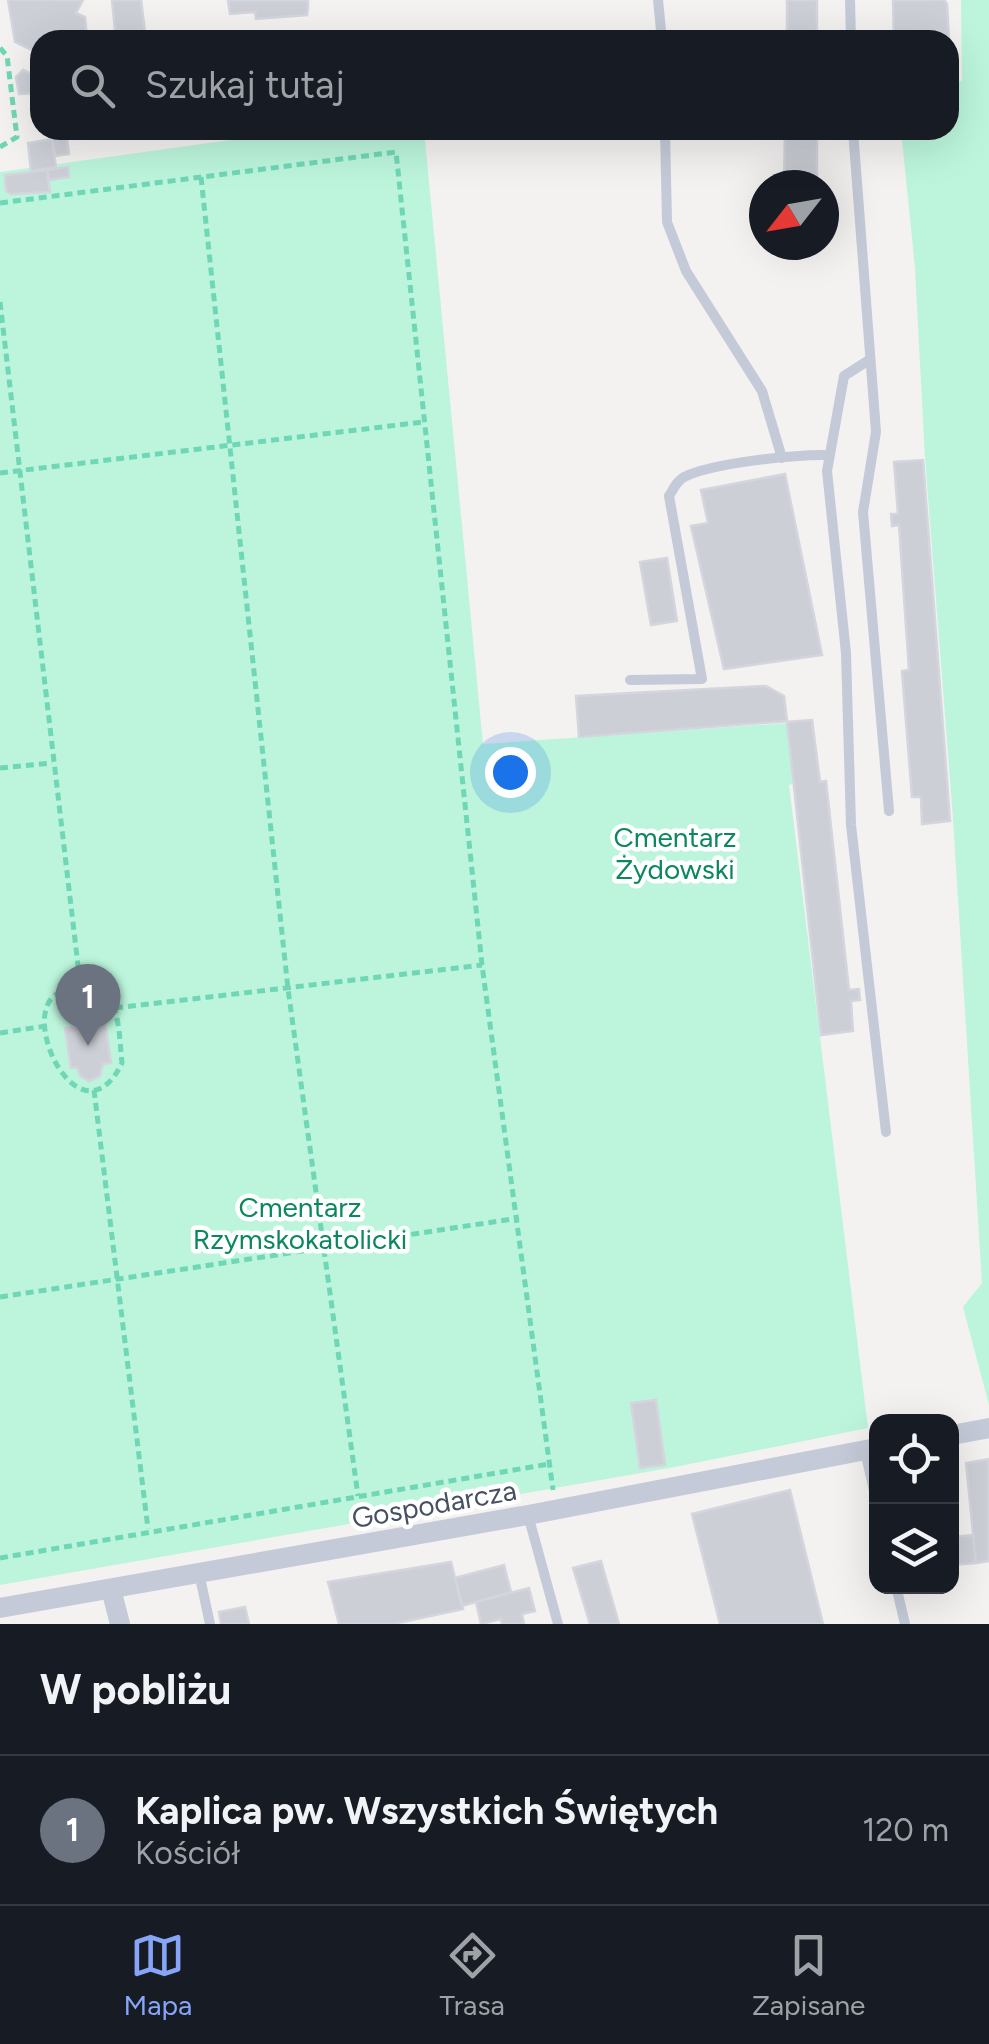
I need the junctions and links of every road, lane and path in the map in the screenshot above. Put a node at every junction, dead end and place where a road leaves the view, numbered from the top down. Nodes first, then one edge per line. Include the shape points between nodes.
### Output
1 (658, 0) edge
2 (850, 0) edge
3 (661, 30) edge
4 (851, 30) edge
5 (0, 48) edge
6 (665, 140) edge
7 (855, 140) edge
8 (0, 146) edge
9 (201, 177) junction
10 (0, 202) edge
11 (0, 302) edge
12 (869, 360) junction
13 (423, 422) junction
14 (228, 444) junction
15 (830, 455) junction
16 (782, 458) junction
17 (20, 471) junction
18 (0, 474) edge
19 (630, 680) dead end
20 (53, 763) junction
21 (0, 768) edge
22 (888, 812) dead end
23 (482, 964) junction
24 (80, 988) junction
25 (288, 988) junction
26 (82, 1008) dead end
27 (114, 1008) junction
28 (46, 1026) junction
29 (0, 1032) edge
30 (94, 1090) junction
31 (886, 1132) dead end
32 (519, 1218) junction
33 (322, 1249) junction
34 (118, 1280) junction
35 (0, 1297) edge
36 (989, 1428) edge
37 (959, 1433) edge
38 (869, 1449) edge
39 (550, 1464) junction
40 (552, 1487) dead end
41 (358, 1496) junction
42 (528, 1515) junction
43 (148, 1530) junction
44 (0, 1558) edge
45 (199, 1574) junction
46 (111, 1589) junction
47 (898, 1594) edge
48 (0, 1608) edge
49 (120, 1624) edge
50 (210, 1624) edge
51 (558, 1624) edge
52 (905, 1624) edge

1 - 3 lane
2 - 4 lane
5 - 8 path via 7,56 18,138
6 - 16 lane via 667,222 686,271 762,391
7 - 12 lane
9 - 10 path
9 - 13 path via 396,152
9 - 14 path
11 - 17 path
12 - 15 lane via 844,376
12 - 22 lane via 876,432 862,512
13 - 14 path
13 - 23 path
14 - 17 path
14 - 25 path
15 - 16 lane
15 - 31 lane via 851,825
16 - 19 lane via 698,472 680,480 669,496 702,679
17 - 18 path
17 - 20 path
20 - 21 path
20 - 24 path
23 - 25 path
23 - 32 path
24 - 26 path
24 - 27 path via 106,991
24 - 28 path via 51,999
25 - 27 path
25 - 33 path
27 - 30 path via 122,1064 108,1084
28 - 29 path
28 - 30 path via 62,1076
30 - 34 path
32 - 33 path
32 - 39 path
33 - 34 path
33 - 41 path
34 - 35 path
34 - 43 path
36 - 37 street
38 - 42 street, Gospodarcza
39 - 40 path
39 - 41 path
41 - 43 path
42 - 45 street, Gospodarcza
42 - 51 lane
43 - 44 path
45 - 46 street, Gospodarcza
45 - 50 lane
46 - 48 street, Gospodarcza
46 - 49 street
47 - 52 lane

